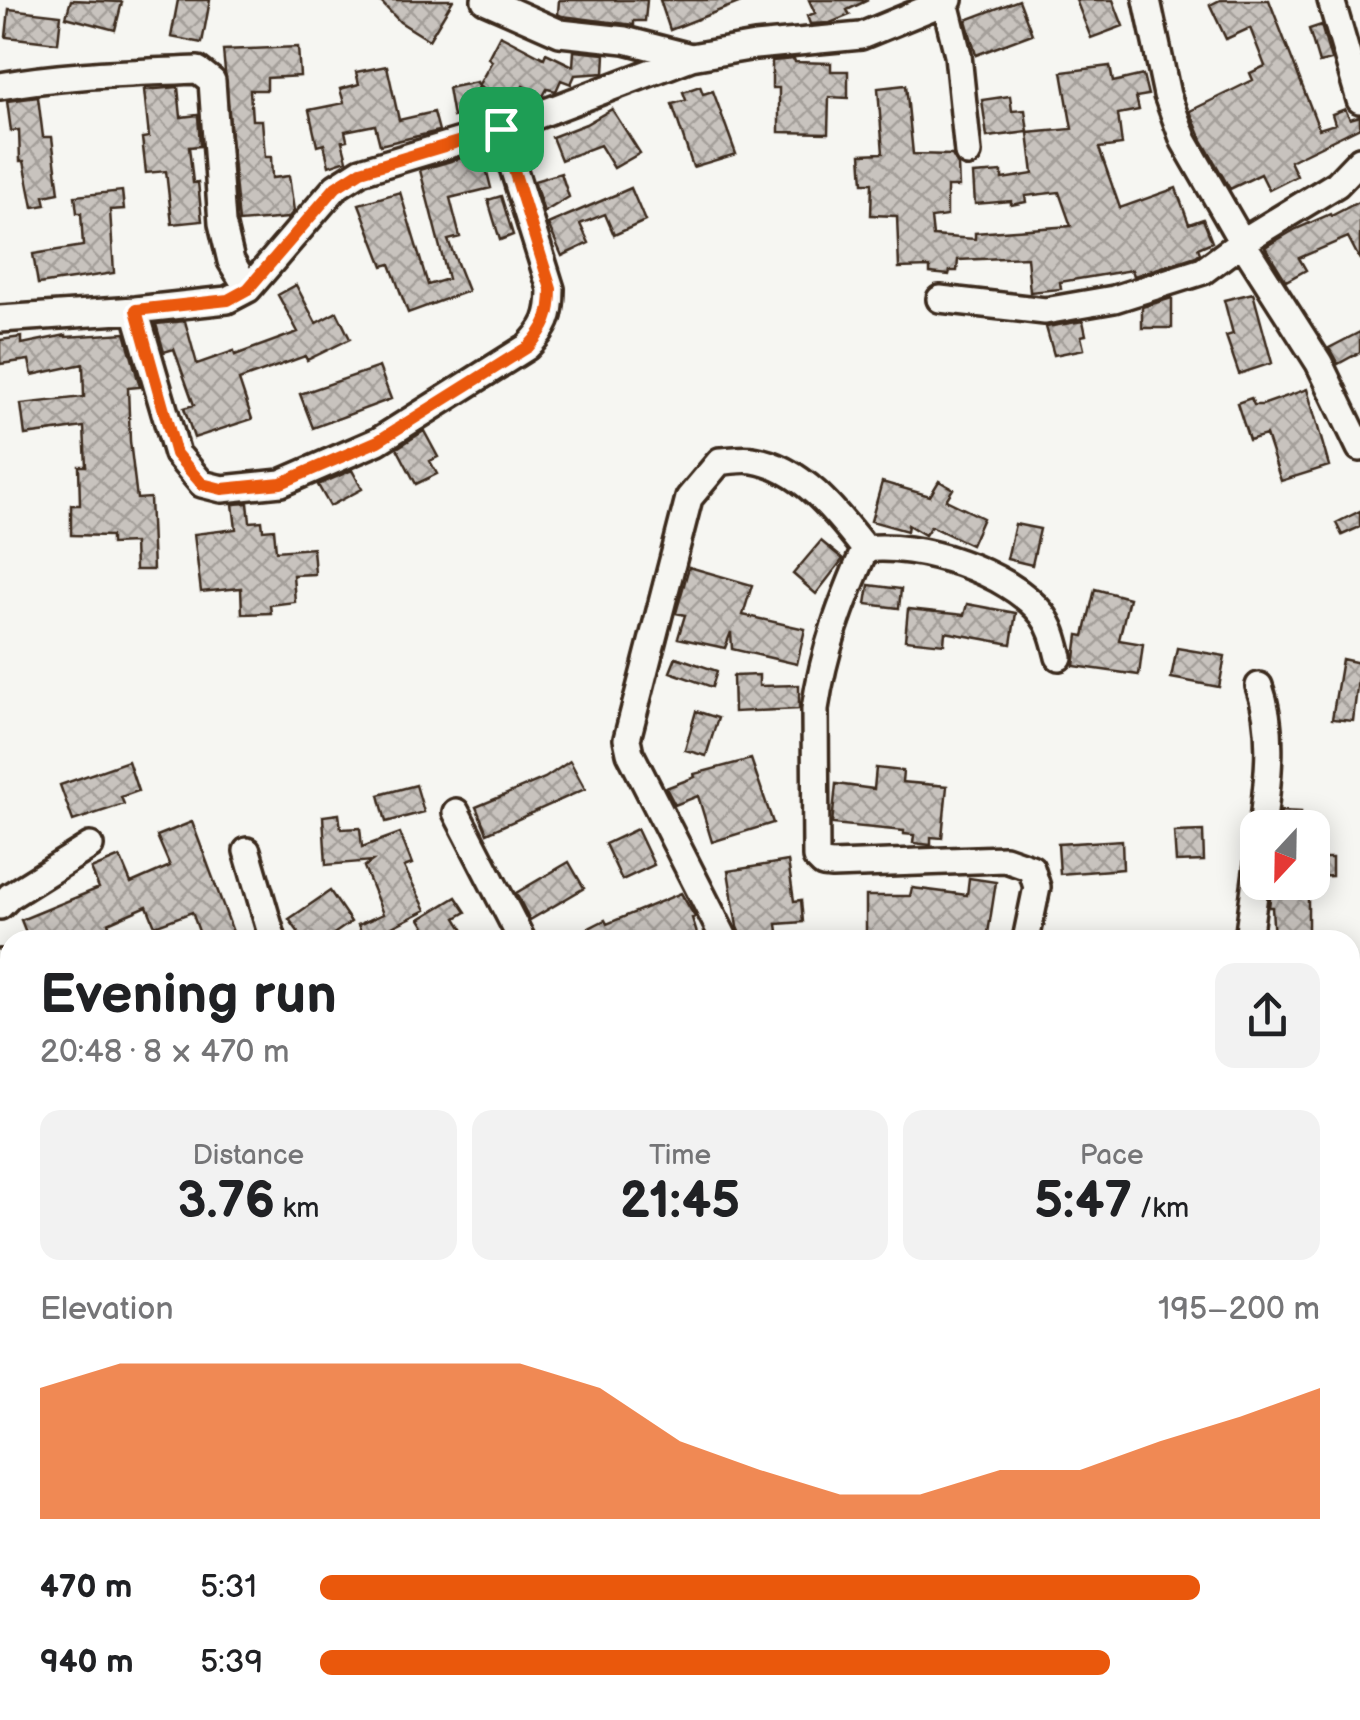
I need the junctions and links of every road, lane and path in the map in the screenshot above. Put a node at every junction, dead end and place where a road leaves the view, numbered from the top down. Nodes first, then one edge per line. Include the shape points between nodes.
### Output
1 (485, 0) edge
2 (1146, 0) edge
3 (1332, 0) edge
4 (947, 1) edge
5 (691, 57) junction
6 (0, 86) edge
7 (1360, 100) edge
8 (501, 129) junction
9 (968, 153) dead end
10 (1360, 160) edge
11 (1242, 242) junction
12 (248, 289) junction
13 (940, 299) dead end
14 (136, 310) junction
15 (0, 319) edge
16 (1360, 448) edge
17 (864, 549) junction
18 (1059, 657) dead end
19 (1260, 686) dead end
20 (1263, 810) edge
21 (456, 812) dead end
22 (90, 846) dead end
23 (246, 851) dead end
24 (1253, 900) edge
25 (0, 906) edge
26 (271, 930) edge
27 (517, 930) edge
28 (721, 930) edge
29 (1028, 930) edge
30 (1249, 930) edge

1 - 5 street via 560,33
2 - 11 street via 1184,141
3 - 7 street
4 - 5 street via 860,36
4 - 9 street
5 - 8 street
6 - 12 street via 106,74 206,74 212,81 222,223 231,261
8 - 12 street via 361,171 336,187
8 - 14 street via 551,289 550,316 528,347 378,441 281,483 222,489 202,484 176,454
10 - 11 street via 1337,184
11 - 13 street via 1203,270 1114,299 1045,311
11 - 16 street via 1319,363
12 - 14 street via 228,300
14 - 15 street
17 - 18 street via 937,555 1008,586 1040,611
17 - 28 street via 796,477 752,460 720,461 689,498 628,740
17 - 29 street via 833,621 818,687 816,857 832,865 1005,859 1030,868 1037,887
19 - 20 street via 1268,709
21 - 27 street
22 - 25 street
23 - 26 street
24 - 30 street

